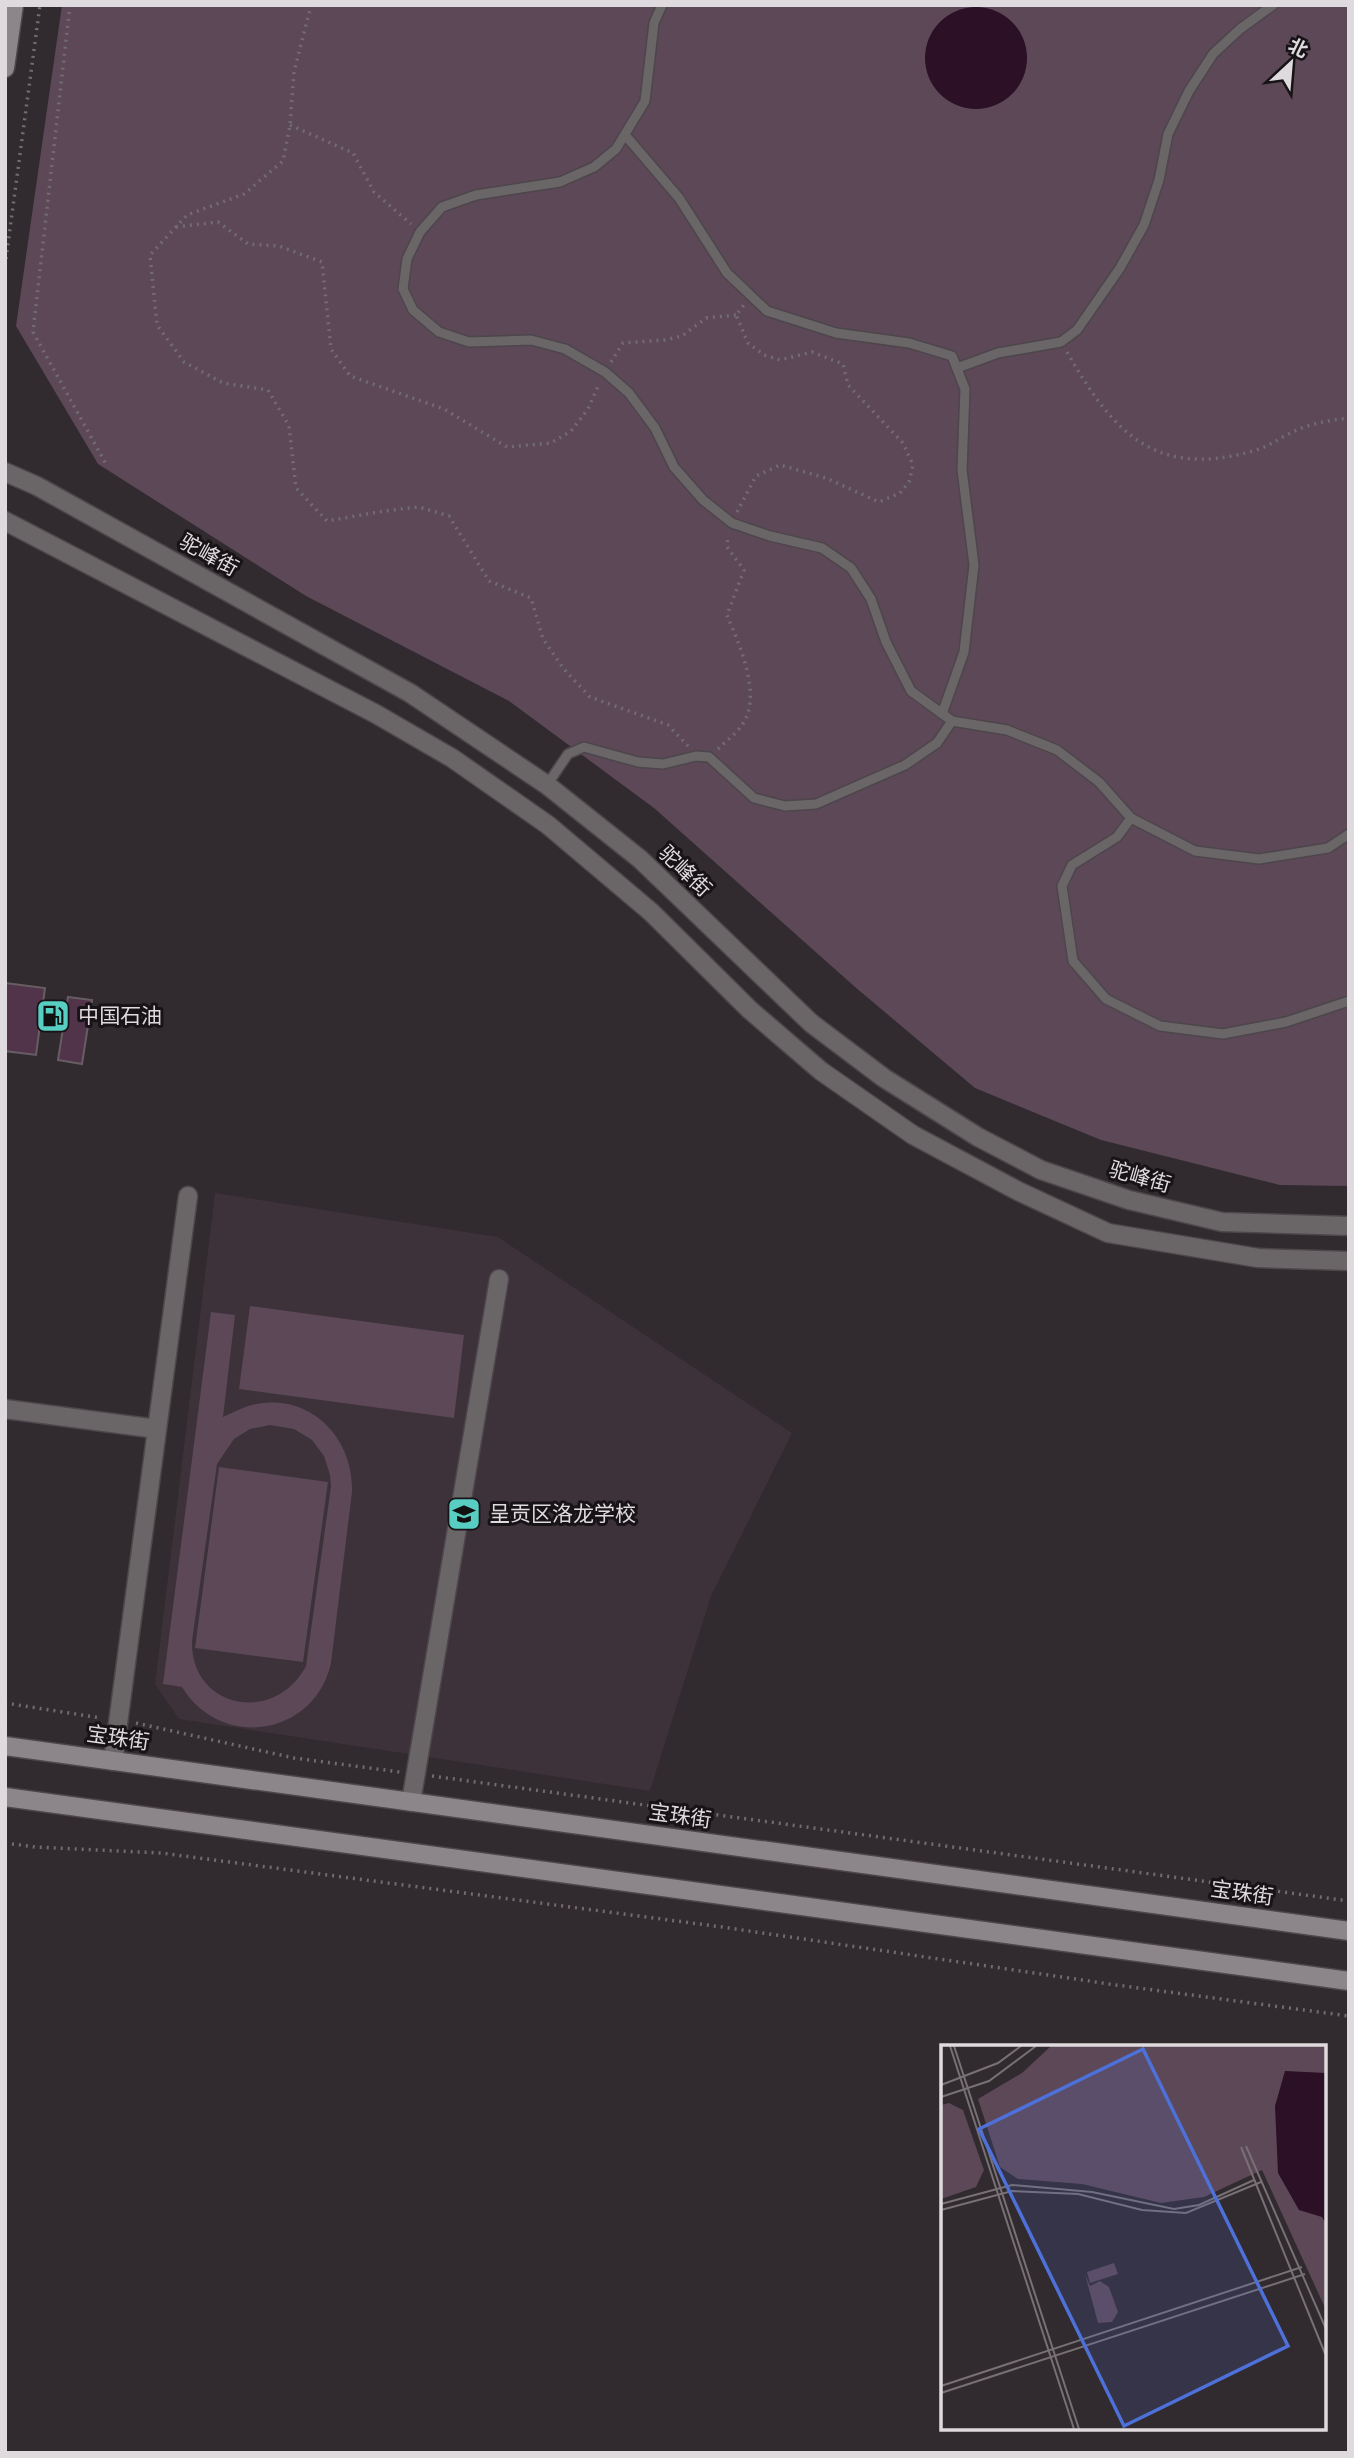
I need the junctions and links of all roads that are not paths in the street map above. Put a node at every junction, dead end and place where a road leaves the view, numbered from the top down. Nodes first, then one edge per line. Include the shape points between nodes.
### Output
1 (14, 5) edge
2 (662, 5) edge
3 (1273, 5) edge
4 (5, 68) edge
5 (626, 136) junction
6 (957, 368) junction
7 (5, 472) edge
8 (5, 521) edge
9 (942, 714) junction
10 (952, 722) junction
11 (547, 785) junction
12 (1131, 818) junction
13 (1349, 834) edge
14 (1349, 1001) edge
15 (188, 1196) dead end
16 (1349, 1226) edge
17 (1349, 1261) edge
18 (499, 1279) dead end
19 (5, 1409) edge
20 (157, 1429) junction
21 (5, 1746) edge
22 (113, 1761) junction
23 (5, 1797) edge
24 (411, 1802) junction
25 (1349, 1931) edge
26 (1349, 1981) edge

1 - 4 main road
2 - 5 lane via 654,23 645,101
3 - 6 lane via 1213,54 1189,91 1168,134 1160,180 1144,225 1077,330 1061,342 998,353
5 - 6 lane via 679,198 727,273 768,312 836,333 909,343 952,356
5 - 9 lane via 594,167 560,182 475,195 442,207 420,232 407,259 403,289 412,310 439,332 469,342 531,340 565,349 605,372 629,393 655,428 674,467 703,500 732,523 822,548 851,568 871,599 911,691
6 - 9 lane via 965,390 962,470 974,565 964,652
7 - 11 street, 驼峰街 via 410,693
8 - 17 street via 452,758 548,825 651,912 750,1010 811,1062 913,1135 1108,1233 1258,1258
9 - 10 lane
10 - 11 lane via 937,743 905,765 817,804 785,806 754,798 709,757 696,755 663,764 584,747 568,754
10 - 12 lane via 1007,730 1057,750 1099,782
11 - 16 street, 驼峰街 via 640,859 811,1023 884,1078 978,1137 1041,1170 1129,1200 1222,1222
12 - 13 lane via 1195,851 1259,859 1328,848
12 - 14 lane via 1117,837 1072,865 1062,886 1073,961 1106,999 1160,1026 1223,1034 1286,1022
15 - 20 street
18 - 24 street
19 - 20 street
20 - 22 street
21 - 22 main road, 宝珠街
22 - 24 main road, 宝珠街
23 - 26 main road
24 - 25 main road, 宝珠街

